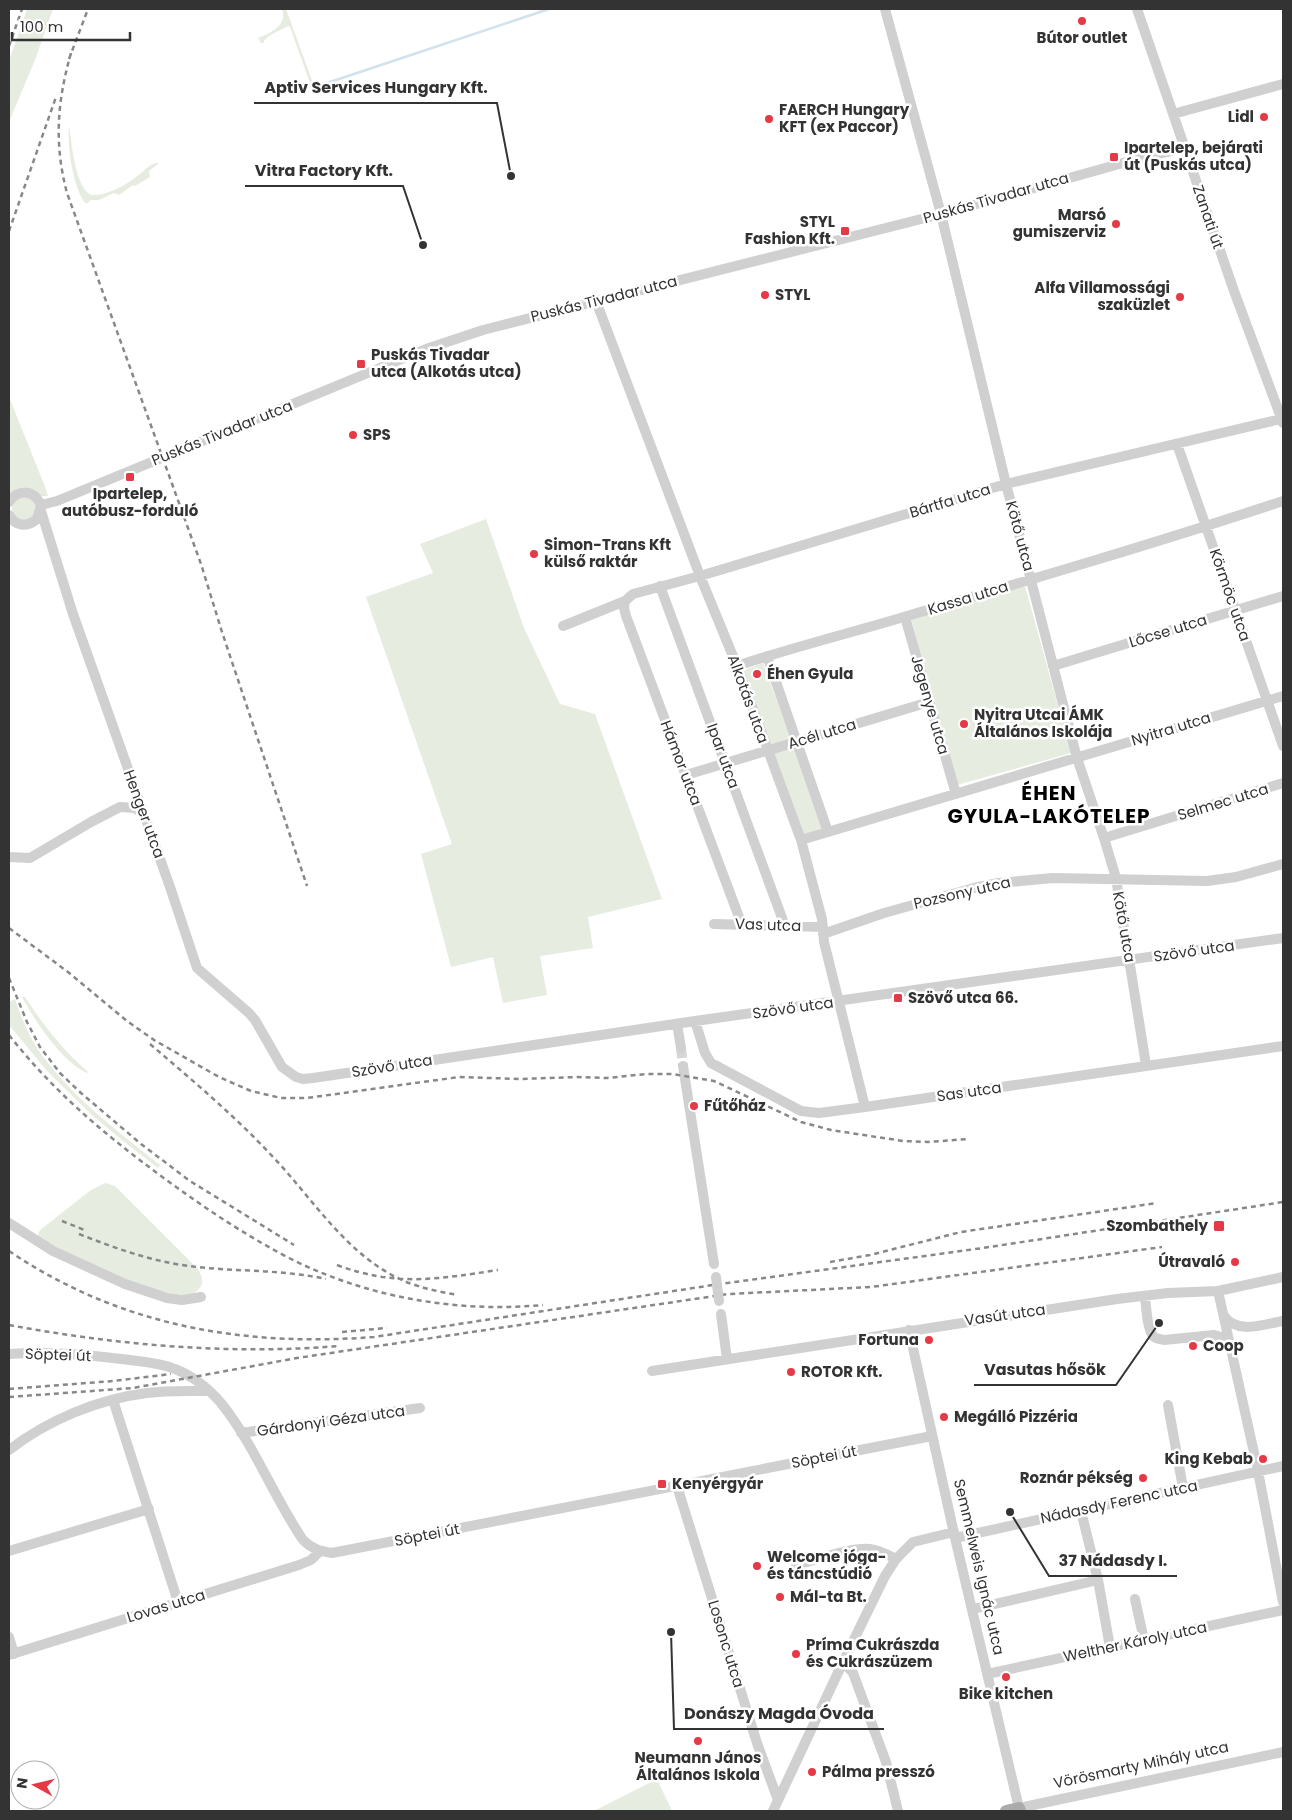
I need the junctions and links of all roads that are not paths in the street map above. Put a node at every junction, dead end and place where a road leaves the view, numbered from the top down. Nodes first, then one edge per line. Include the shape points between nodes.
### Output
1 (885, 9) edge
2 (1137, 9) edge
3 (1283, 84) edge
4 (1173, 114) junction
5 (1184, 148) junction
6 (941, 214) junction
7 (596, 301) junction
8 (1282, 421) edge
9 (1177, 444) junction
10 (1006, 484) junction
11 (1283, 501) edge
12 (9, 502) edge
13 (41, 508) junction
14 (9, 514) edge
15 (23, 525) junction
16 (1206, 526) junction
17 (9, 532) edge
18 (700, 576) junction
19 (1031, 579) junction
20 (660, 586) junction
21 (1283, 596) edge
22 (625, 601) junction
23 (1236, 610) junction
24 (904, 617) junction
25 (564, 626) dead end
26 (767, 656) junction
27 (737, 666) junction
28 (1054, 666) junction
29 (1283, 696) edge
30 (1267, 701) junction
31 (929, 702) junction
32 (796, 742) junction
33 (1283, 746) edge
34 (768, 751) junction
35 (1077, 758) junction
36 (726, 763) junction
37 (686, 775) junction
38 (1283, 783) edge
39 (956, 794) junction
40 (144, 815) junction
41 (828, 832) junction
42 (1104, 838) junction
43 (801, 840) junction
44 (9, 857) edge
45 (1283, 864) edge
46 (1116, 878) junction
47 (714, 924) dead end
48 (742, 925) junction
49 (786, 926) junction
50 (823, 930) junction
51 (1283, 938) edge
52 (1130, 960) junction
53 (838, 1002) junction
54 (695, 1021) junction
55 (677, 1024) junction
56 (1283, 1046) edge
57 (681, 1048) tunnel mouth
58 (683, 1066) tunnel mouth
59 (1146, 1066) junction
60 (303, 1079) joint
61 (865, 1107) junction
62 (9, 1223) edge
63 (714, 1264) dead end
64 (716, 1277) dead end
65 (1283, 1277) edge
66 (1218, 1290) junction
67 (1145, 1296) junction
68 (201, 1297) dead end
69 (719, 1301) dead end
70 (721, 1314) dead end
71 (1224, 1316) junction
72 (1283, 1321) edge
73 (1243, 1328) junction
74 (909, 1330) junction
75 (1229, 1343) junction
76 (9, 1354) edge
77 (727, 1359) junction
78 (652, 1371) dead end
79 (209, 1390) junction
80 (113, 1400) junction
81 (1168, 1405) dead end
82 (420, 1408) dead end
83 (241, 1433) junction
84 (932, 1436) junction
85 (9, 1450) edge
86 (1283, 1466) edge
87 (1258, 1472) junction
88 (677, 1486) junction
89 (1183, 1488) junction
90 (149, 1509) junction
91 (1081, 1511) junction
92 (955, 1535) junction
93 (9, 1551) edge
94 (320, 1552) junction
95 (896, 1559) junction
96 (796, 1565) dead end
97 (1098, 1580) junction
98 (1135, 1599) dead end
99 (178, 1602) junction
100 (1283, 1602) edge
101 (973, 1609) junction
102 (1283, 1610) edge
103 (9, 1637) edge
104 (1144, 1640) junction
105 (1110, 1647) junction
106 (11, 1654) edge
107 (843, 1662) junction
108 (987, 1674) junction
109 (1283, 1752) edge
110 (778, 1800) junction
111 (1020, 1810) edge
112 (773, 1811) edge
113 (898, 1811) edge
114 (1006, 1811) edge

1 - 6 street, Kötő utca
2 - 4 street, Zanati út
3 - 4 street
4 - 5 street, Zanati út
5 - 6 street, Puskás Tivadar utca
5 - 8 street, Zanati út
6 - 7 street, Puskás Tivadar utca
6 - 10 street, Kötő utca
7 - 13 street, Puskás Tivadar utca via 483,330 426,349
7 - 18 street, Alkotás utca
8 - 9 street, Bártfa utca
9 - 10 street, Bártfa utca
9 - 16 street, Körmöc utca
10 - 18 street, Bártfa utca
10 - 19 street, Kötő utca
11 - 16 street, Kassa utca
12 - 13 street via 26,492 35,496
13 - 15 street, Puskás Tivadar utca via 36,521
13 - 40 street, Henger utca via 73,614
14 - 15 street via 13,521
15 - 17 street, Puskás Tivadar utca
16 - 19 street, Kassa utca
16 - 23 street, Körmöc utca
18 - 20 street, Bártfa utca
18 - 27 street, Alkotás utca
19 - 24 street, Kassa utca
19 - 28 street, Kötő utca
20 - 22 street, Bártfa utca via 633,594
20 - 36 street, Ipar utca
21 - 23 street, Lőcse utca
22 - 25 street, Bártfa utca
22 - 37 street, Hámor utca via 626,616
23 - 28 street, Lőcse utca
23 - 30 street, Körmöc utca
24 - 26 street, Kassa utca
24 - 31 street, Jegenye utca
26 - 27 street, Kassa utca
26 - 32 street, Alkotás utca
27 - 34 street, Alkotás utca
28 - 35 street, Kötő utca
29 - 30 street, Nyitra utca
30 - 33 street, Körmöc utca
30 - 35 street, Nyitra utca
31 - 32 street, Acél utca
31 - 39 street, Jegenye utca
32 - 34 street, Acél utca
32 - 41 street, Alkotás utca
34 - 36 street, Acél utca
34 - 43 street, Alkotás utca
35 - 39 street, Nyitra utca
35 - 42 street, Kötő utca
36 - 37 street, Acél utca
36 - 49 street, Ipar utca
37 - 48 street, Hámor utca
38 - 42 street, Selmec utca
39 - 41 street, Nyitra utca
40 - 44 street via 135,808 120,807 30,858
40 - 60 street, Henger utca via 197,968 249,1013 282,1067 289,1074
41 - 43 street, Nyitra utca
42 - 46 street, Kötő utca
43 - 50 street, Alkotás utca
45 - 46 street, Pozsony utca via 1207,881
46 - 50 street, Pozsony utca via 1053,878 998,883
46 - 52 street, Kötő utca
47 - 48 street, Vas utca
48 - 49 street, Vas utca
49 - 50 street, Vas utca
50 - 53 street, Alkotás utca
51 - 52 street, Szövő utca
52 - 53 street, Szövő utca
52 - 59 street, Kötő utca
53 - 54 street, Szövő utca
53 - 61 street, Alkotás utca
54 - 55 street, Szövő utca
54 - 61 street, Sas utca via 711,1063 793,1108 819,1113
55 - 57 street
55 - 60 street, Szövő utca
56 - 59 street, Sas utca
58 - 63 street
59 - 61 street, Sas utca
62 - 68 street via 53,1251 125,1284 167,1298
64 - 69 street, bridge
65 - 66 street, Vasút utca
66 - 67 street, Vasút utca
66 - 71 street
67 - 74 street, Vasút utca
67 - 75 street via 1150,1330 1157,1339 1218,1336
70 - 77 street
71 - 73 street
71 - 75 street
72 - 73 street
73 - 75 street
74 - 77 street, Vasút utca
74 - 84 street, Semmelweis Ignác utca
75 - 87 street
76 - 79 street, Söptei út via 70,1353 160,1364 193,1378
77 - 78 street, Vasút utca
79 - 80 street via 162,1391
79 - 83 street, Söptei út
80 - 85 street via 55,1422
80 - 90 street
81 - 89 street
82 - 83 street, Gárdonyi Géza utca
83 - 94 street, Söptei út via 293,1525 310,1547
84 - 88 street, Söptei út
84 - 92 street, Semmelweis Ignác utca
86 - 87 street, Nádasdy Ferenc utca
87 - 89 street, Nádasdy Ferenc utca
87 - 100 street
88 - 94 street, Söptei út via 342,1552
88 - 110 street, Losonc utca via 757,1743
89 - 91 street, Nádasdy Ferenc utca
90 - 93 street
90 - 99 street
91 - 92 street, Nádasdy Ferenc utca
91 - 97 street
92 - 95 street, Nádasdy Ferenc utca via 914,1542
92 - 101 street, Semmelweis Ignác utca
94 - 99 street, Lovas utca via 299,1565
95 - 96 street via 878,1550 864,1549
95 - 107 street, Nádasdy Ferenc utca
97 - 101 street
97 - 105 street
98 - 104 street
99 - 106 street, Lovas utca
101 - 108 street, Semmelweis Ignác utca
102 - 104 street, Welther Károly utca
103 - 106 street
104 - 105 street, Welther Károly utca
105 - 108 street, Welther Károly utca
107 - 110 street, Nádasdy Ferenc utca
107 - 113 street via 853,1673 886,1762
108 - 111 street, Semmelweis Ignác utca
109 - 111 street, Vörösmarty Mihály utca
110 - 112 street, Nádasdy Ferenc utca
111 - 114 main road, Vörösmarty Mihály utca

